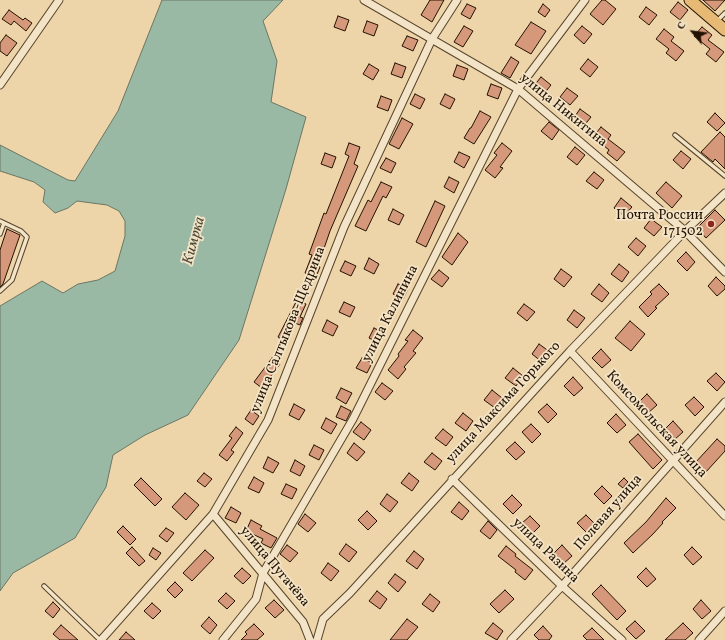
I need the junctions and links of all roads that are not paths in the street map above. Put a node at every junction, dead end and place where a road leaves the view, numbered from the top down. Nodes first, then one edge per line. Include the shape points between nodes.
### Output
1 (59, 0) edge
2 (364, 0) edge
3 (457, 0) edge
4 (586, 0) edge
5 (690, 0) edge
6 (725, 14) edge
7 (716, 22) junction
8 (725, 30) edge
9 (432, 39) junction
10 (0, 85) edge
11 (518, 89) junction
12 (675, 135) dead end
13 (725, 176) edge
14 (725, 193) edge
15 (2, 222) edge
16 (685, 231) junction
17 (0, 234) edge
18 (725, 272) edge
19 (0, 291) edge
20 (570, 351) junction
21 (725, 402) edge
22 (672, 461) junction
23 (452, 479) junction
24 (213, 514) junction
25 (725, 516) edge
26 (263, 573) junction
27 (44, 586) dead end
28 (562, 586) junction
29 (725, 611) edge
30 (100, 640) edge
31 (223, 640) edge
32 (310, 640) edge
33 (317, 640) edge
34 (511, 640) edge
35 (622, 640) edge
36 (699, 640) edge

1 - 10 street
2 - 9 street, улица Никитина
3 - 9 street, улица Салтыкова-Щедрина
4 - 11 street, улица Калинина
5 - 7 main road
6 - 7 lane
7 - 8 main road
9 - 11 street, улица Никитина
9 - 24 street, улица Салтыкова-Щедрина via 344,227 268,420
11 - 16 street, улица Никитина
11 - 26 street, улица Калинина via 353,419
12 - 13 lane
14 - 16 street, улица Максима Горького
15 - 17 lane
15 - 19 lane via 22,232 26,237 12,280
16 - 18 street, улица Никитина
16 - 20 street, улица Максима Горького
20 - 22 street, Комсомольская улица
20 - 23 street, улица Максима Горького
21 - 22 street, Полевая улица
22 - 25 street, Комсомольская улица
22 - 28 street, Полевая улица
23 - 28 street, улица Разина
23 - 33 street, улица Максима Горького via 350,593 323,618
24 - 26 street, улица Пугачёва
24 - 30 street, улица Салтыкова-Щедрина
26 - 31 street, улица Калинина via 256,599
26 - 32 street, улица Пугачёва via 303,622
27 - 30 lane
28 - 34 street, Полевая улица
28 - 35 street, улица Разина
29 - 36 street

